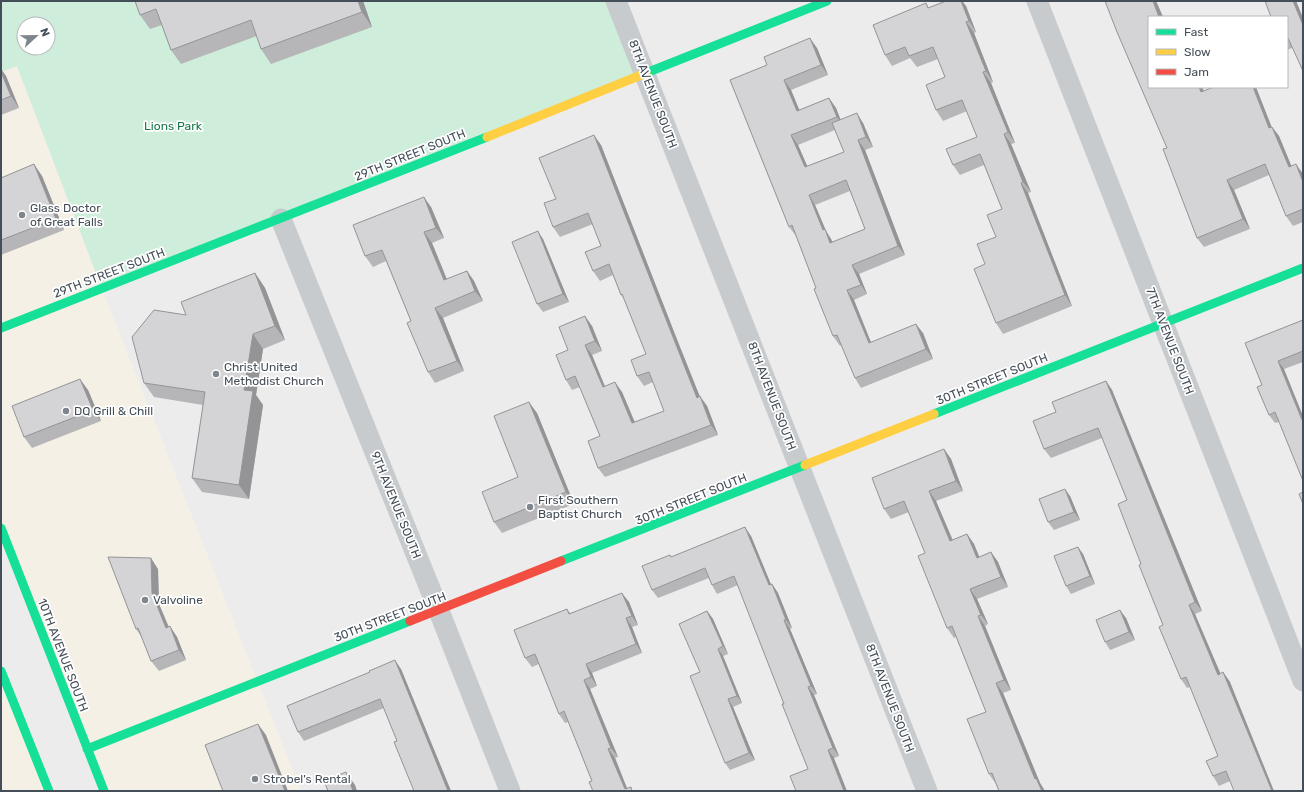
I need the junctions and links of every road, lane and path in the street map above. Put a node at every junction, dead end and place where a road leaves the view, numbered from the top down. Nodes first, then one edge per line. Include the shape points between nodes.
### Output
1 (616, 1) edge
2 (827, 1) edge
3 (1037, 1) edge
4 (645, 73) junction
5 (281, 219) junction
6 (1303, 268) edge
7 (1163, 324) junction
8 (1, 328) edge
9 (800, 468) junction
10 (1, 528) edge
11 (439, 611) junction
12 (1, 671) edge
13 (1303, 681) edge
14 (87, 749) junction
15 (49, 791) edge
16 (104, 791) edge
17 (510, 791) edge
18 (927, 791) edge

1 - 4 street, 8TH AVENUE SOUTH
2 - 4 main road, 29TH STREET SOUTH
3 - 7 street, 7TH AVENUE SOUTH
4 - 5 main road, 29TH STREET SOUTH
4 - 9 street, 8TH AVENUE SOUTH
5 - 8 main road, 29TH STREET SOUTH
5 - 11 street, 9TH AVENUE SOUTH
6 - 7 main road, 30TH STREET SOUTH
7 - 9 main road, 30TH STREET SOUTH
7 - 13 street, 7TH AVENUE SOUTH
9 - 11 main road, 30TH STREET SOUTH
9 - 18 street, 8TH AVENUE SOUTH
10 - 14 main road, 10TH AVENUE SOUTH
11 - 14 main road, 30TH STREET SOUTH
11 - 17 street, 9TH AVENUE SOUTH
12 - 15 main road
14 - 16 main road, 10TH AVENUE SOUTH

